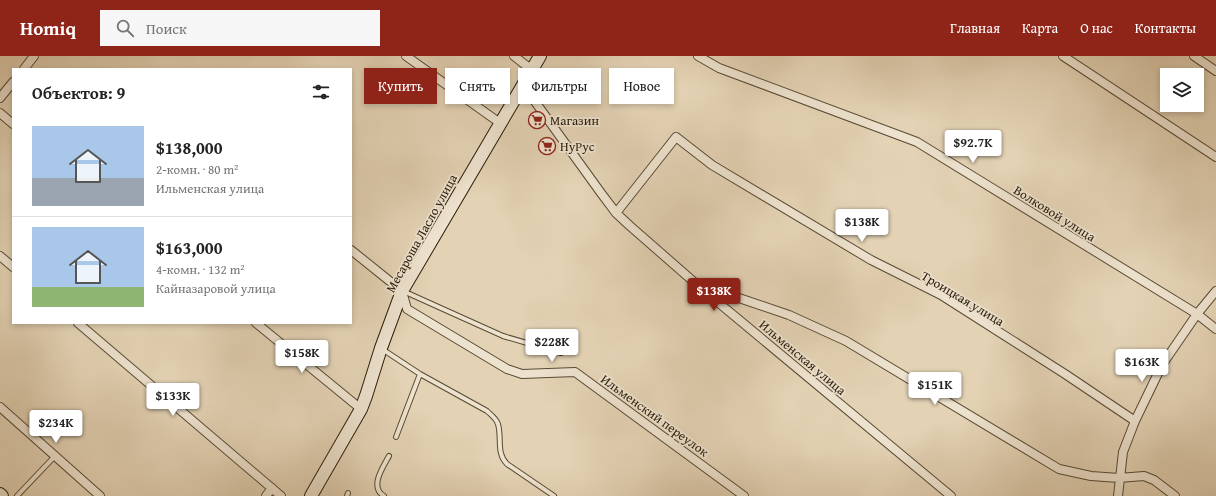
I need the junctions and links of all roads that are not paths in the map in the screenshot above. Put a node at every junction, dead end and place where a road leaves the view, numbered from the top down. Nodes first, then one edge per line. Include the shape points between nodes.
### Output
1 (34, 56) edge
2 (406, 56) edge
3 (514, 56) edge
4 (540, 56) edge
5 (698, 56) edge
6 (1063, 56) edge
7 (1194, 56) edge
8 (25, 68) edge
9 (529, 68) edge
10 (533, 68) edge
11 (1216, 71) edge
12 (12, 83) edge
13 (518, 93) edge
14 (0, 98) edge
15 (537, 104) edge
16 (0, 113) edge
17 (12, 123) edge
18 (500, 123) junction
19 (1216, 157) edge
20 (616, 213) junction
21 (352, 251) edge
22 (0, 256) edge
23 (12, 266) edge
24 (702, 288) junction
25 (402, 291) junction
26 (1216, 291) edge
27 (1197, 314) junction
28 (79, 324) edge
29 (257, 324) edge
30 (1216, 329) edge
31 (381, 348) junction
32 (561, 353) dead end
33 (420, 374) junction
34 (0, 407) edge
35 (361, 409) junction
36 (1135, 421) junction
37 (396, 437) dead end
38 (55, 456) junction
39 (388, 456) dead end
40 (1119, 478) junction
41 (272, 488) junction
42 (17, 496) edge
43 (100, 496) edge
44 (266, 496) edge
45 (281, 496) edge
46 (311, 496) edge
47 (384, 496) edge
48 (554, 496) edge
49 (744, 496) edge
50 (950, 496) edge
51 (1118, 496) edge
52 (1175, 496) edge

1 - 8 street
2 - 18 street
3 - 9 street
4 - 10 street, Месароша Ласло улица
5 - 27 street, Волковой улица via 718,68 917,142
6 - 19 street
7 - 11 street
12 - 14 street
13 - 18 street, Месароша Ласло улица
15 - 20 street, Ильменская улица
16 - 17 street
18 - 25 street, Месароша Ласло улица
20 - 24 street, Ильменская улица
20 - 36 street, Троицкая улица via 676,137 712,165 871,260 941,295
21 - 25 street
22 - 23 street
24 - 40 street via 789,315 846,340 1060,469 1091,476
24 - 50 street, Ильменская улица
25 - 31 street, Месароша Ласло улица
25 - 32 lane via 503,336
25 - 49 street, Ильменский переулок via 407,309 507,369 522,374 575,372
26 - 27 street
27 - 30 street, Волковой улица
27 - 36 street via 1162,365
28 - 41 street
29 - 35 street
31 - 33 lane
31 - 35 street, Месароша Ласло улица
33 - 37 lane
33 - 48 lane via 438,382 493,416 498,423 500,455 503,460
34 - 38 street
35 - 46 street, Месароша Ласло улица
36 - 40 street via 1123,452
38 - 42 lane
38 - 43 street
39 - 47 lane via 377,480 380,494
40 - 51 street
40 - 52 street via 1144,476
41 - 44 street
41 - 45 street

